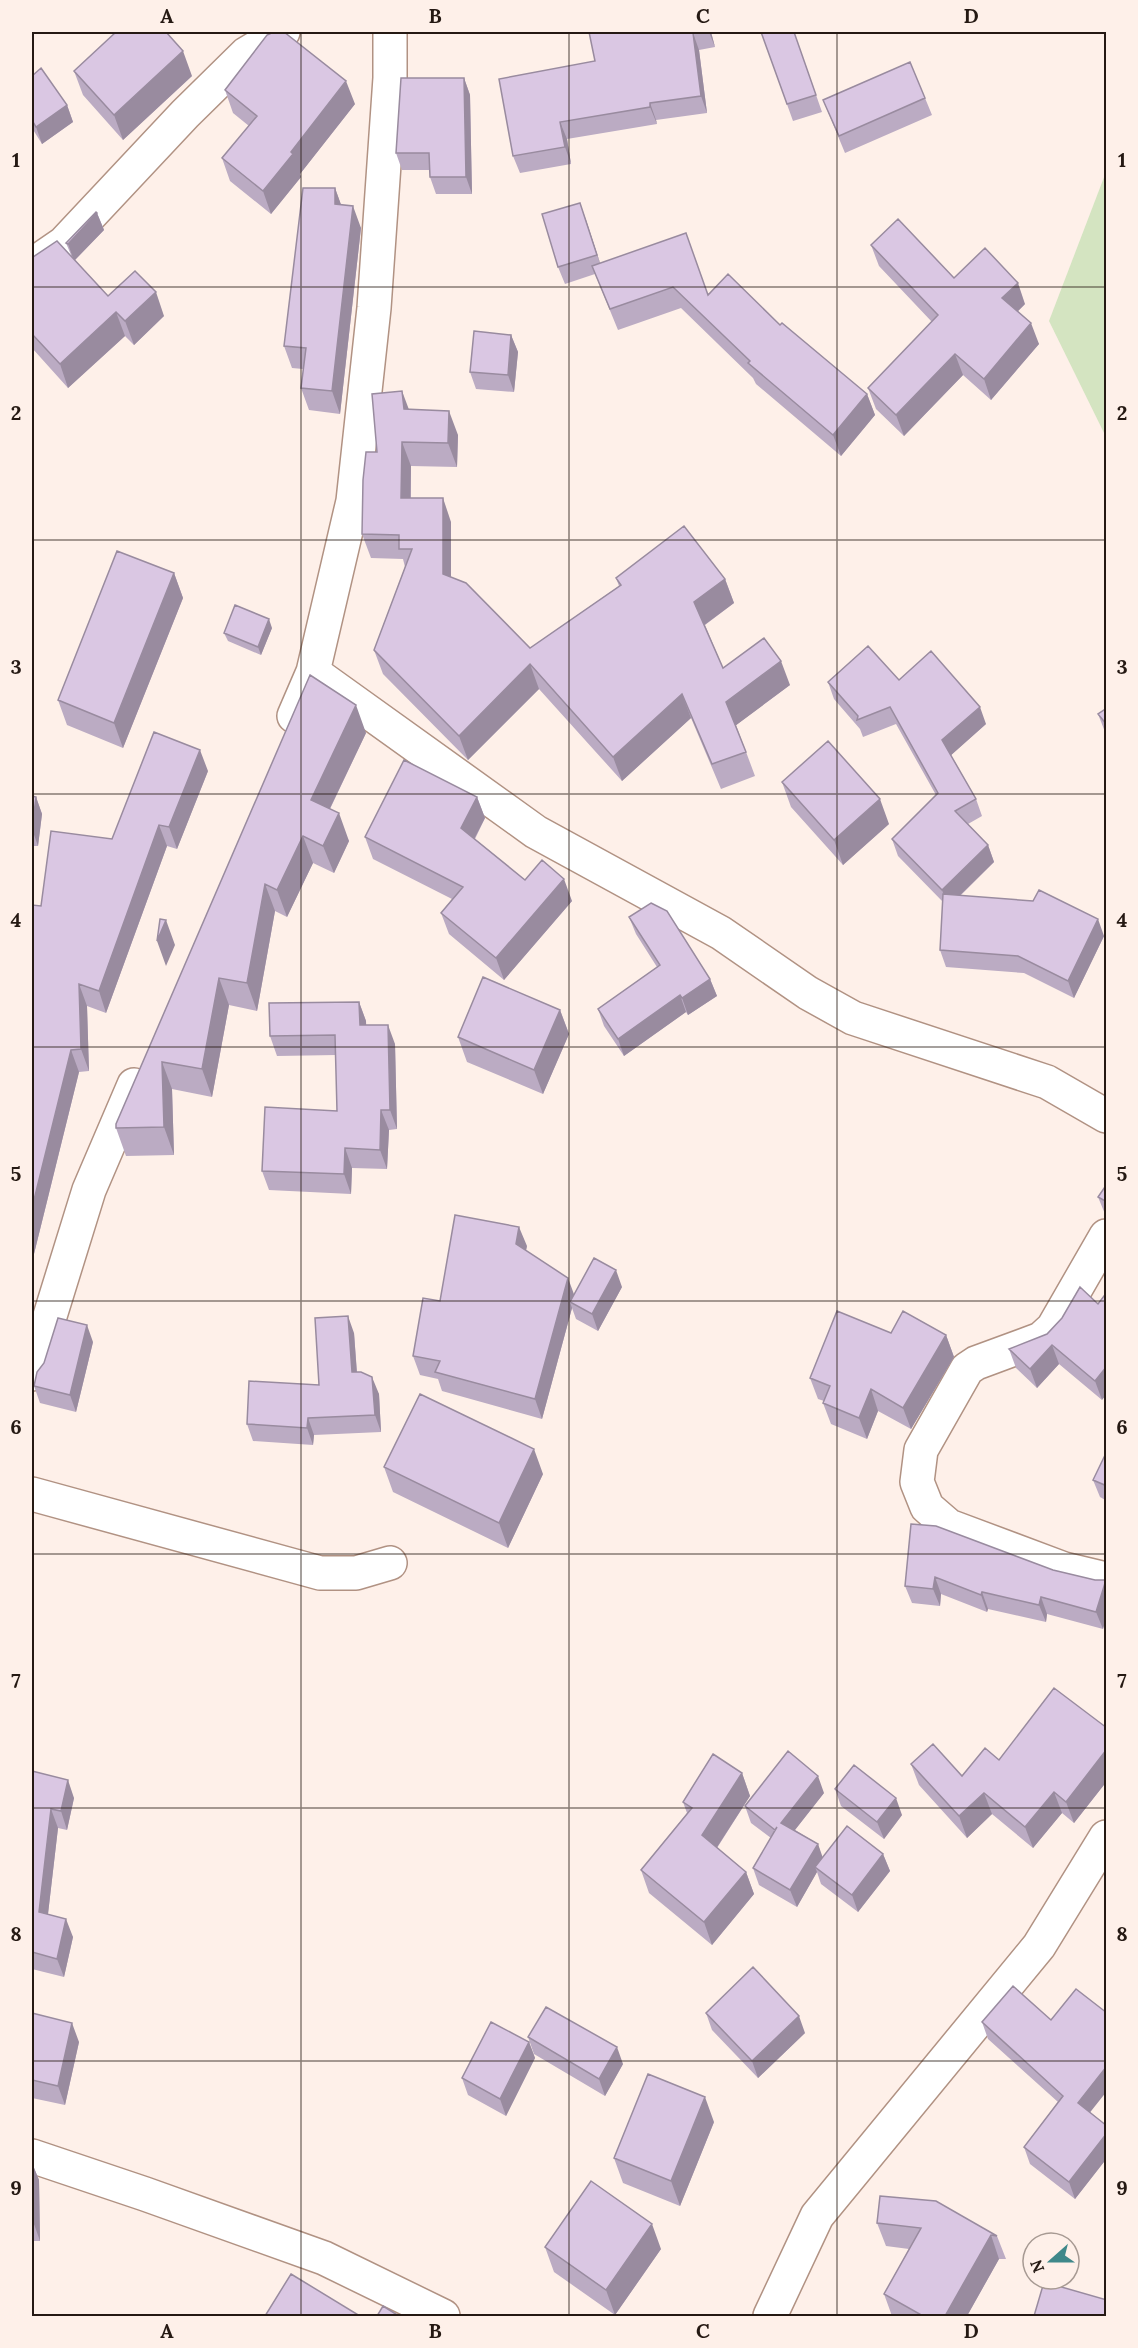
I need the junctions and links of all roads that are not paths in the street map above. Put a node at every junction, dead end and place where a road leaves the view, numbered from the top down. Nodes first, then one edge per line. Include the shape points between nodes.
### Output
1 (283, 32) edge
2 (390, 32) edge
3 (32, 265) edge
4 (313, 672) junction
5 (280, 748) edge
6 (145, 1061) edge
7 (1107, 1116) edge
8 (1107, 1236) edge
9 (32, 1374) edge
10 (32, 1494) edge
11 (390, 1563) dead end
12 (1107, 1579) edge
13 (1107, 1838) edge
14 (32, 2157) edge
15 (443, 2316) edge
16 (770, 2316) edge

1 - 3 street via 246,54 64,243
2 - 4 street via 374,308 353,501
4 - 5 street
4 - 7 street via 536,832 721,933 817,998 853,1018 1047,1082
6 - 9 street via 88,1190
8 - 12 street via 1053,1328 1041,1340 967,1369 921,1450 917,1482 927,1507 949,1526 1064,1569
10 - 11 street via 320,1573 356,1573
13 - 16 street via 1040,1946 817,2216
14 - 15 street via 324,2258

